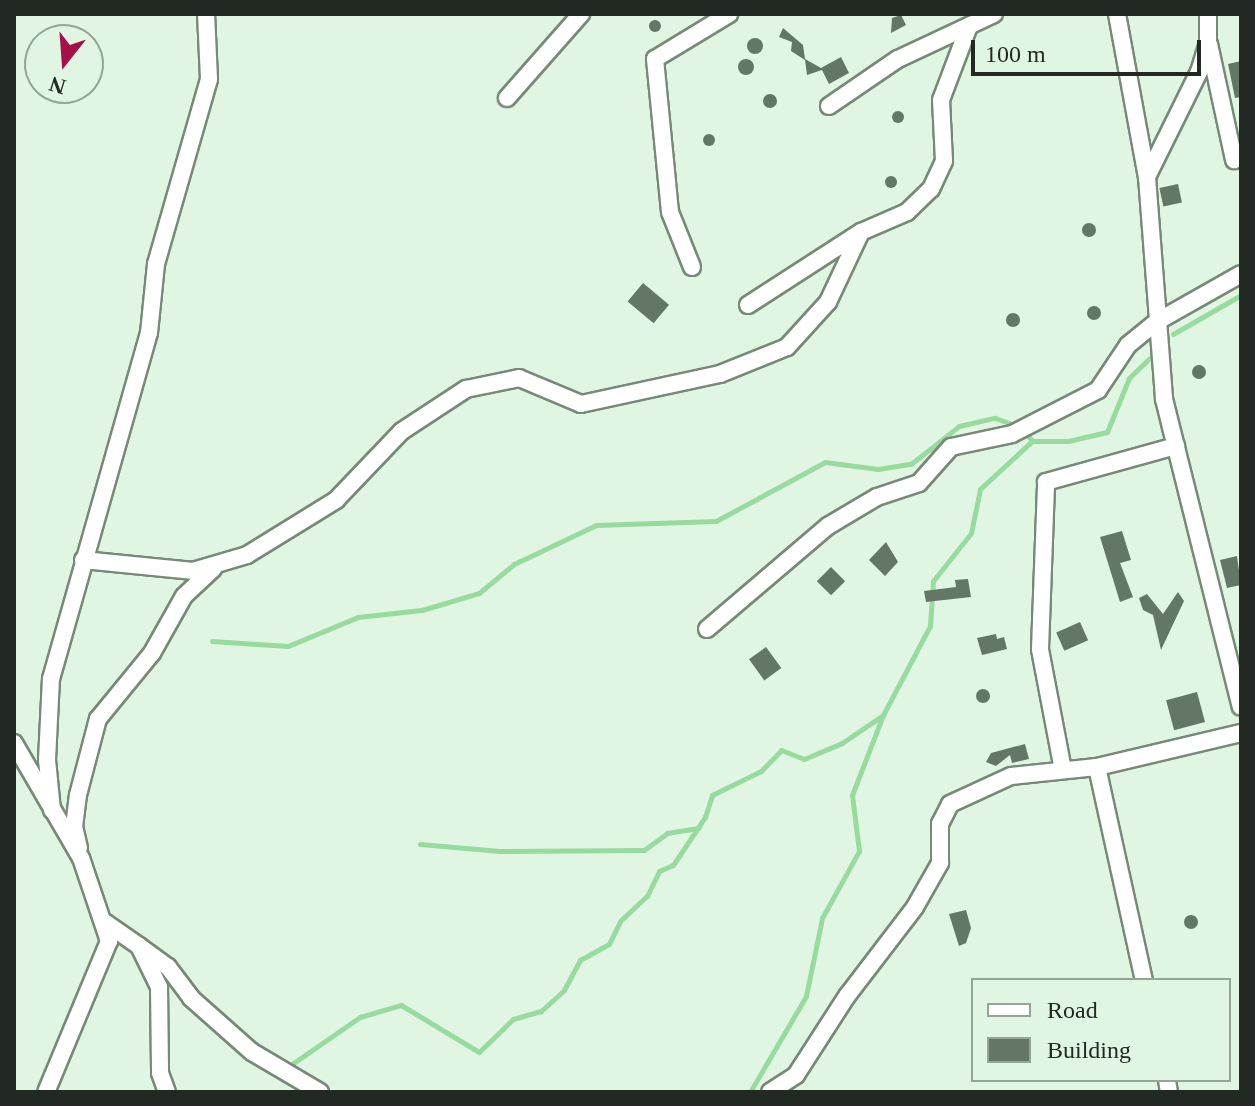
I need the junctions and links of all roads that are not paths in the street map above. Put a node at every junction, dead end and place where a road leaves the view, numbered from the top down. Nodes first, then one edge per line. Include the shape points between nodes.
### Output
1 (206, 14) edge
2 (581, 14) edge
3 (729, 14) edge
4 (994, 14) edge
5 (1117, 14) edge
6 (1208, 14) edge
7 (969, 26) junction
8 (1208, 43) junction
9 (507, 98) dead end
10 (829, 106) dead end
11 (1234, 160) dead end
12 (1147, 177) junction
13 (861, 232) junction
14 (692, 267) dead end
15 (1241, 274) edge
16 (748, 305) dead end
17 (1158, 321) junction
18 (1176, 446) junction
19 (83, 560) junction
20 (213, 569) junction
21 (707, 629) dead end
22 (1241, 707) edge
23 (1241, 733) edge
24 (14, 743) edge
25 (1097, 767) junction
26 (1063, 770) junction
27 (52, 810) junction
28 (81, 858) junction
29 (106, 923) junction
30 (139, 946) junction
31 (1144, 978) edge
32 (46, 1092) edge
33 (167, 1092) edge
34 (320, 1092) edge
35 (770, 1092) edge

1 - 19 street via 209,79 156,264 149,333
2 - 9 street
3 - 14 street via 655,59 670,212
4 - 7 street
5 - 12 street
6 - 8 street
7 - 10 street via 898,59
7 - 13 street via 941,100 944,161 931,189 907,212
8 - 11 street
8 - 12 street via 1181,117
12 - 17 street
13 - 16 street
13 - 20 street via 828,302 787,347 720,374 581,404 519,378 466,389 402,431 336,500 247,555
15 - 17 street
17 - 18 street via 1158,359
17 - 21 street via 1128,345 1098,390 1012,434 951,447 919,483 877,497 828,526
18 - 22 street
18 - 26 street via 1046,482 1040,649
19 - 20 street via 172,571
19 - 27 street via 51,679 47,760
20 - 28 street via 184,596 152,653 98,719 75,818
23 - 25 street
24 - 27 street
25 - 26 street
25 - 31 street
26 - 35 street via 1011,776 950,804 940,824 940,863 915,907 847,996 796,1075
27 - 28 street
28 - 29 street
29 - 30 street
29 - 32 street via 106,958
30 - 33 street via 159,987 160,1073
30 - 34 street via 168,967 191,998 252,1052

